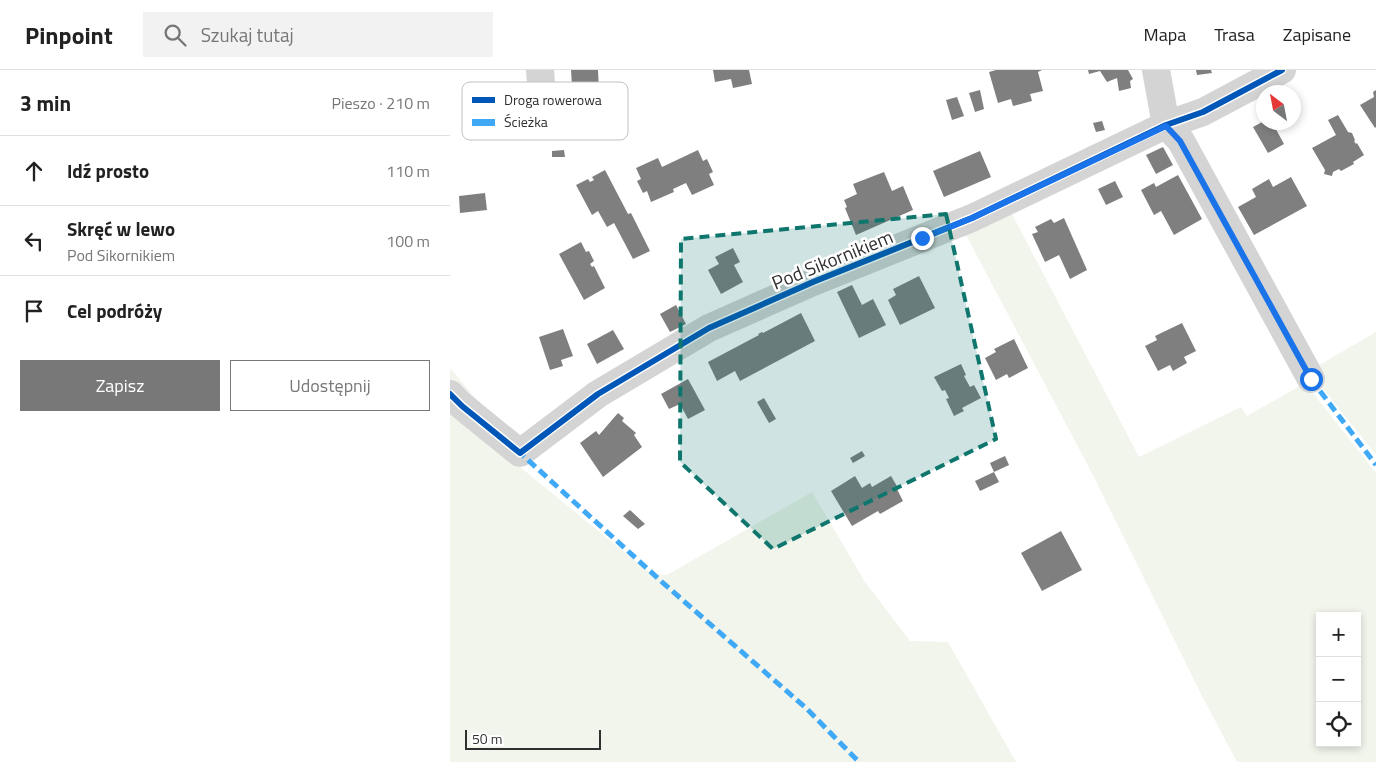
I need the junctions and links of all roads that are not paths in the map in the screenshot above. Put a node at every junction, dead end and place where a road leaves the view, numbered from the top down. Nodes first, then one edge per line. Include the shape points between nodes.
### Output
1 (1156, 70) edge
2 (1282, 70) edge
3 (1166, 126) junction
4 (1311, 379) dead end
5 (450, 394) edge

1 - 3 street
2 - 3 street, Pod Sikornikiem via 1204,112
3 - 4 street via 1180,141
3 - 5 street, Pod Sikornikiem via 972,218 708,328 598,394 520,452

